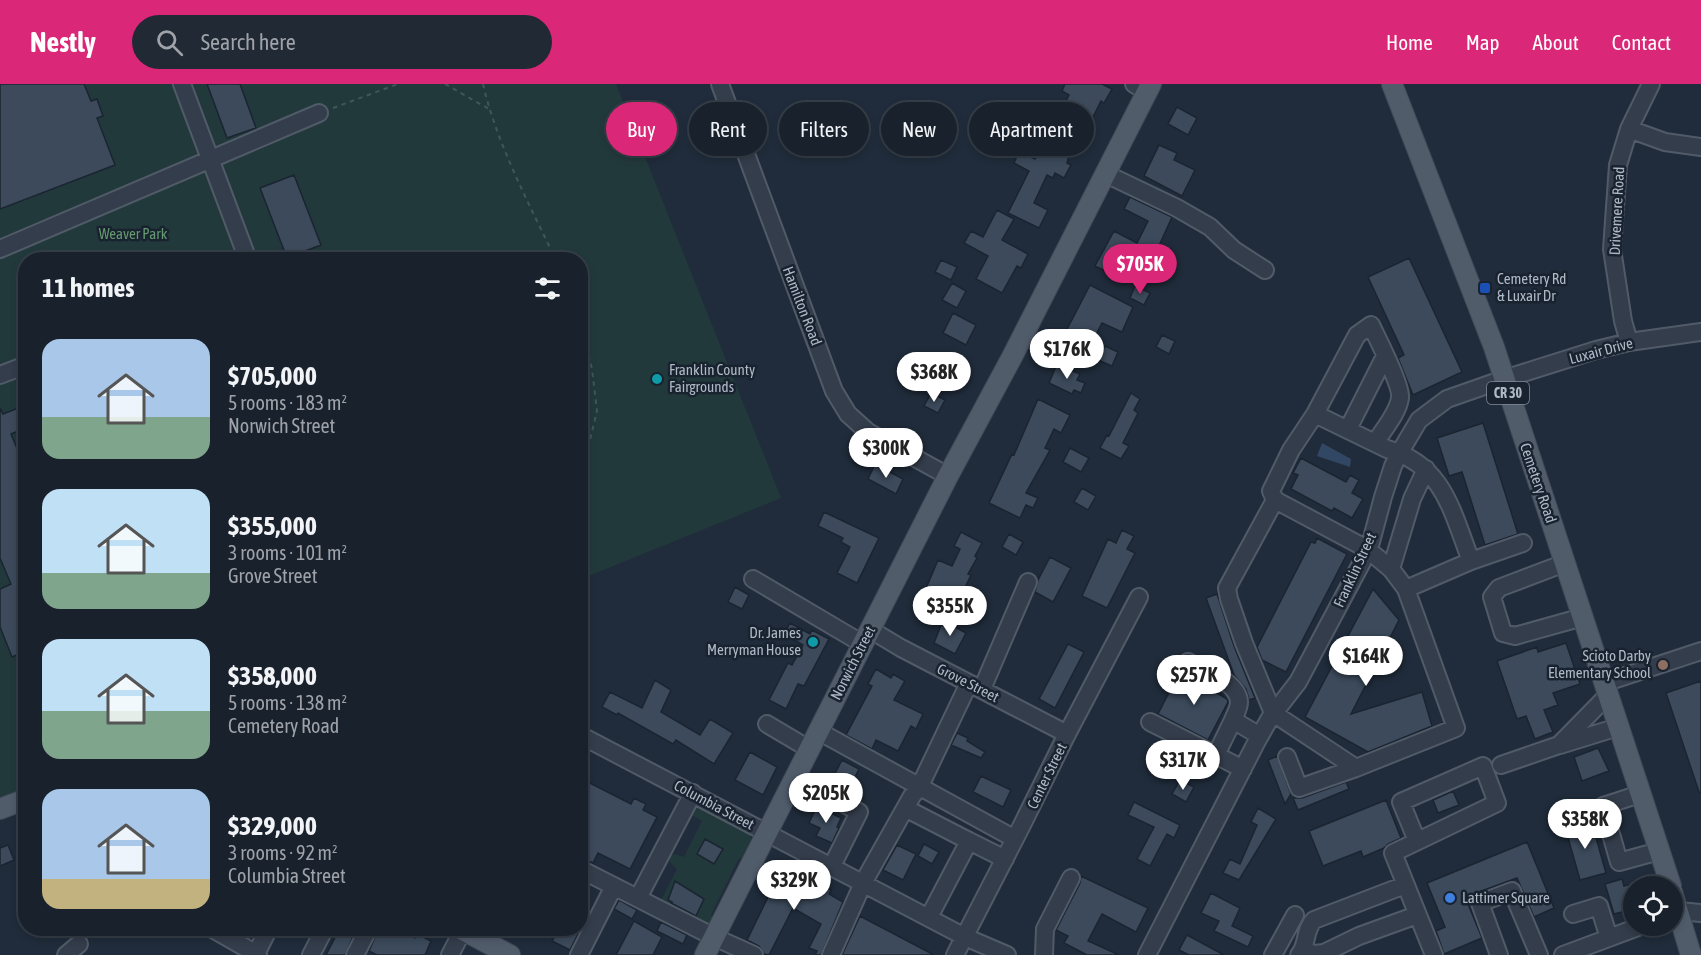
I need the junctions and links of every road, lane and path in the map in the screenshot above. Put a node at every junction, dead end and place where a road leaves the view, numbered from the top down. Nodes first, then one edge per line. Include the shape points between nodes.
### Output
1 (182, 84) edge
2 (398, 84) edge
3 (445, 84) edge
4 (483, 84) edge
5 (720, 84) edge
6 (1392, 84) edge
7 (1651, 84) edge
8 (1144, 87) edge
9 (489, 110) junction
10 (319, 113) joint
11 (1629, 129) junction
12 (1701, 147) edge
13 (210, 159) junction
14 (1106, 174) junction
15 (0, 249) edge
16 (245, 252) edge
17 (552, 252) edge
18 (1265, 270) dead end
19 (1701, 332) edge
20 (1629, 342) junction
21 (588, 353) edge
22 (1385, 356) junction
23 (18, 368) edge
24 (0, 375) edge
25 (1504, 379) junction
26 (1315, 414) junction
27 (1348, 429) junction
28 (1375, 443) junction
29 (588, 448) edge
30 (1400, 452) junction
31 (1426, 469) junction
32 (948, 476) junction
33 (1275, 500) junction
34 (1523, 543) dead end
35 (1368, 549) junction
36 (1471, 561) junction
37 (1565, 563) junction
38 (1391, 569) junction
39 (753, 579) dead end
40 (1028, 582) dead end
41 (1406, 589) junction
42 (1139, 597) dead end
43 (1583, 617) junction
44 (867, 637) junction
45 (1701, 651) edge
46 (1188, 662) dead end
47 (975, 686) junction
48 (1606, 689) junction
49 (1274, 713) junction
50 (1233, 720) junction
51 (1150, 722) dead end
52 (767, 724) dead end
53 (1618, 727) junction
54 (818, 731) junction
55 (1067, 734) junction
56 (1260, 736) junction
57 (588, 739) edge
58 (1559, 745) junction
59 (809, 749) junction
60 (1216, 755) junction
61 (1287, 757) dead end
62 (1501, 765) dead end
63 (1356, 768) junction
64 (1243, 769) junction
65 (919, 788) junction
66 (821, 791) dead end
67 (693, 793) junction
68 (1640, 794) junction
69 (18, 803) edge
70 (905, 808) junction
71 (0, 809) edge
72 (767, 832) junction
73 (1015, 839) junction
74 (969, 840) junction
75 (1417, 841) junction
76 (1659, 852) junction
77 (1005, 859) junction
78 (832, 866) junction
79 (588, 873) edge
80 (1667, 876) edge
81 (1071, 878) dead end
82 (863, 882) junction
83 (1404, 885) junction
84 (614, 886) junction
85 (638, 898) junction
86 (1683, 908) edge
87 (1701, 913) edge
88 (1573, 914) dead end
89 (1295, 915) dead end
90 (1417, 915) junction
91 (929, 917) junction
92 (1683, 930) edge
93 (1623, 933) edge
94 (225, 936) edge
95 (265, 936) edge
96 (321, 936) edge
97 (365, 936) edge
98 (459, 936) edge
99 (475, 936) edge
100 (714, 937) junction
101 (965, 937) junction
102 (1609, 938) junction
103 (1301, 953) edge
104 (257, 954) edge
105 (311, 955) edge
106 (355, 955) edge
107 (450, 955) edge
108 (510, 955) edge
109 (579, 955) edge
110 (705, 955) edge
111 (754, 955) edge
112 (831, 955) edge
113 (955, 955) edge
114 (1008, 955) edge
115 (1044, 955) edge
116 (1147, 955) edge
117 (1274, 955) edge
118 (1434, 955) edge
119 (1499, 955) edge
120 (1539, 955) edge
121 (1563, 955) edge
122 (1691, 955) edge

1 - 13 street
2 - 10 path
3 - 9 path
4 - 9 path
5 - 32 street, Hamilton Road via 834,392 848,414 868,432
6 - 25 main road, Cemetery Road / CR 30
7 - 11 street, Drivemere Road
8 - 14 main road, Norwich Street
9 - 17 path
10 - 13 street
11 - 12 street via 1665,142
11 - 20 street, Drivemere Road via 1618,165 1612,249
13 - 15 street
13 - 16 street
14 - 18 street via 1210,227 1234,250
14 - 32 main road, Norwich Street
19 - 20 street, Luxair Drive
20 - 25 street, Luxair Drive
21 - 29 path via 597,411
22 - 26 street via 1371,325 1357,335
22 - 27 street
22 - 28 street via 1401,397
23 - 24 street
25 - 30 street, Franklin Street via 1447,399 1432,409 1419,420
25 - 37 main road, Cemetery Road / CR 30
26 - 27 street
26 - 33 street via 1271,491
27 - 28 street
28 - 30 street
30 - 31 street
30 - 35 street, Franklin Street
31 - 36 street via 1442,487
31 - 38 street via 1412,499
32 - 44 main road, Norwich Street
33 - 35 street
33 - 49 street via 1227,588 1244,643
34 - 36 street
35 - 38 street
35 - 49 street, Franklin Street via 1308,665
36 - 41 street
37 - 43 main road, Cemetery Road / CR 30
37 - 43 street via 1499,588 1492,597 1503,633 1515,636
38 - 41 street
39 - 44 street, Grove Street
40 - 47 street
41 - 63 street via 1456,728
42 - 55 street, Center Street
43 - 48 main road, Cemetery Road / CR 30
44 - 47 street, Grove Street via 901,648
44 - 54 main road, Norwich Street
45 - 48 street
46 - 50 street via 1230,684 1240,704
47 - 55 street, Grove Street
47 - 65 street
48 - 53 main road, Cemetery Road / CR 30
48 - 58 street
49 - 56 street, Franklin Street
49 - 63 street
50 - 56 street
50 - 60 street
51 - 60 street
52 - 59 street
53 - 58 street
53 - 68 main road, Cemetery Road / CR 30
54 - 59 main road, Norwich Street
54 - 65 street
55 - 73 street, Center Street
56 - 64 street, Franklin Street
57 - 67 street, Columbia Street
58 - 62 street
59 - 72 main road, Norwich Street
60 - 64 street
61 - 63 street via 1299,788
64 - 116 street, Franklin Street
65 - 70 street
65 - 73 street
66 - 78 street via 859,812
67 - 72 street, Columbia Street
67 - 85 street
68 - 76 main road, Cemetery Road / CR 30
68 - 76 street via 1603,806 1619,862
69 - 71 main road
70 - 74 street
70 - 82 street
72 - 78 street, Columbia Street
72 - 100 main road, Norwich Street
73 - 77 street, Center Street
74 - 77 street
74 - 91 street
75 - 75 street via 1497,803 1483,766 1401,802
75 - 83 street via 1393,853
76 - 80 main road, Cemetery Road / CR 30
77 - 101 street, Center Street
78 - 82 street, Columbia Street
79 - 84 street
81 - 115 street via 1045,929
82 - 91 street, Columbia Street
82 - 112 street
83 - 90 street
83 - 103 street via 1314,920 1308,926
84 - 85 street
84 - 109 street
85 - 100 street
86 - 87 street
88 - 102 street via 1599,906
89 - 117 street
90 - 103 street via 1324,953
90 - 118 street
91 - 101 street, Columbia Street
92 - 122 main road
93 - 102 street
94 - 104 street
95 - 104 street
96 - 105 street
97 - 106 street
98 - 107 street
99 - 108 main road
100 - 110 main road, Norwich Street
100 - 111 street
101 - 113 street, Center Street
101 - 114 street, Columbia Street
102 - 121 street
119 - 120 street via 1480,903 1512,891

